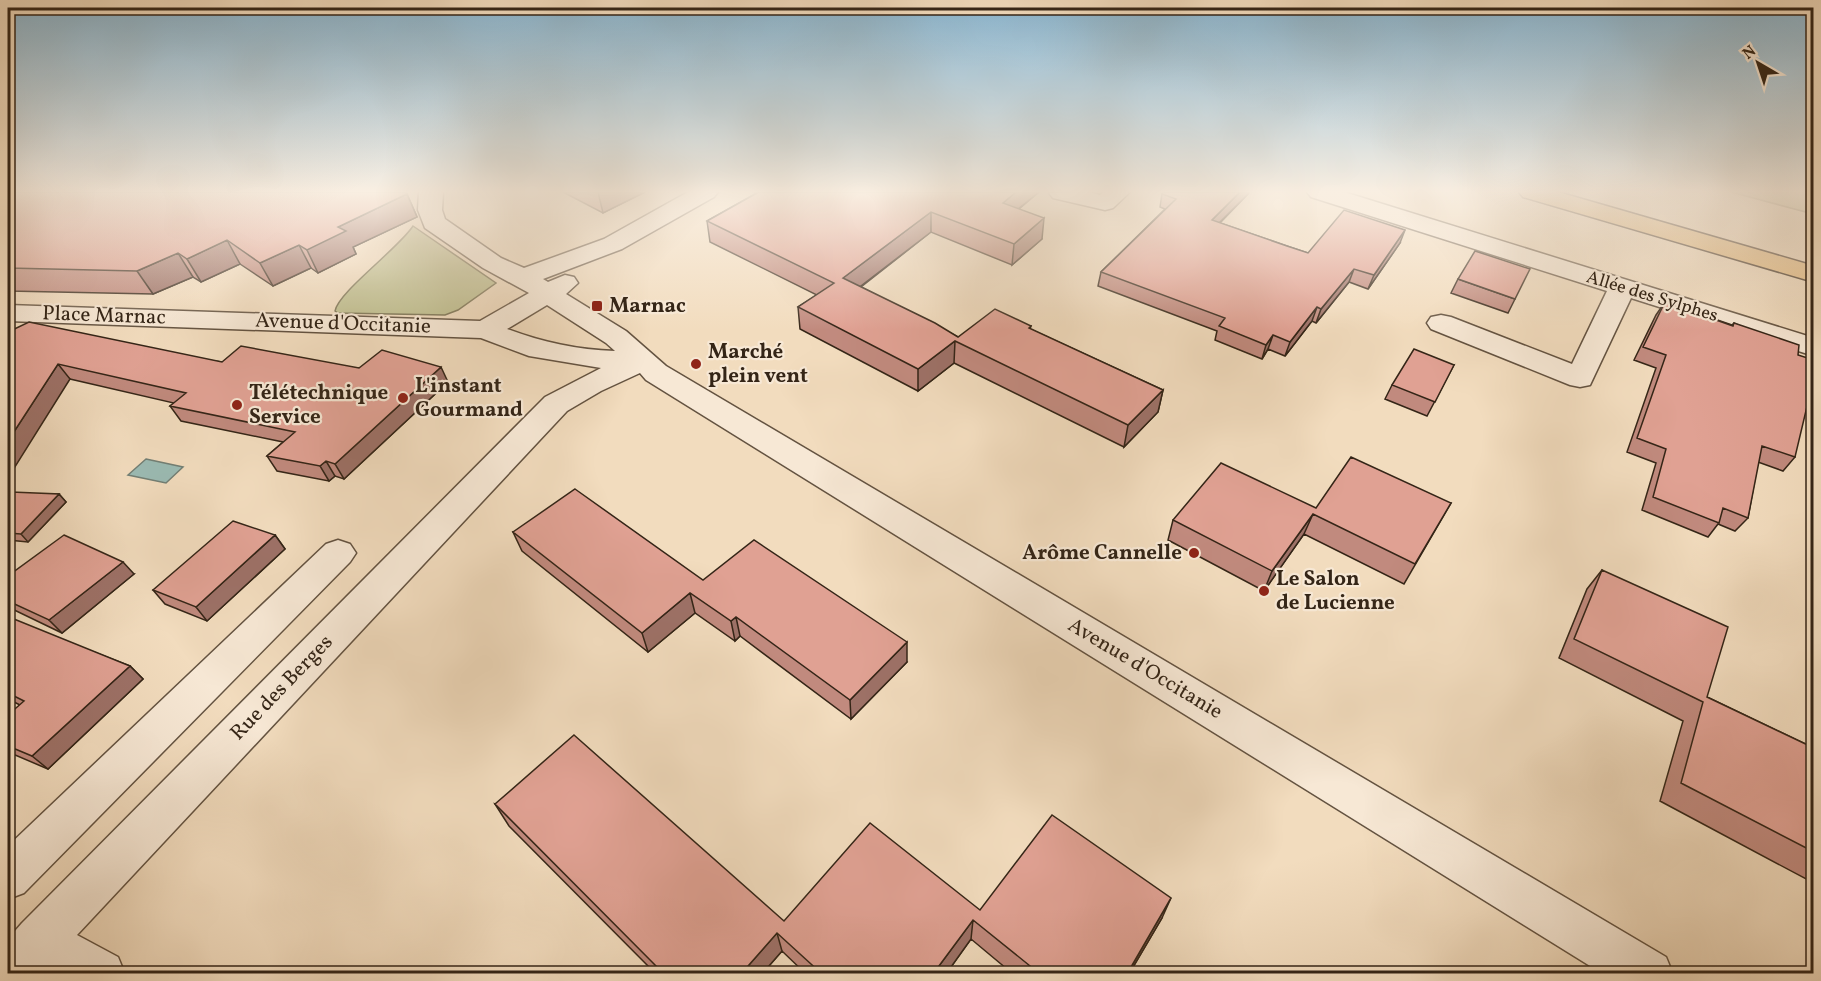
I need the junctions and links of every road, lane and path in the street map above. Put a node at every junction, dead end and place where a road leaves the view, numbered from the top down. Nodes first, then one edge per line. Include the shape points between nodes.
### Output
1 (453, 238) edge
2 (624, 238) edge
3 (1463, 238) edge
4 (1689, 238) edge
5 (613, 244) junction
6 (1814, 274) edge
7 (523, 278) junction
8 (1622, 288) junction
9 (549, 294) junction
10 (8, 313) edge
11 (201, 318) joint
12 (1441, 324) dead end
13 (485, 330) junction
14 (529, 347) junction
15 (1814, 347) edge
16 (644, 360) junction
17 (556, 404) junction
18 (338, 553) dead end
19 (8, 877) edge
20 (23, 956) edge
21 (101, 974) edge
22 (1649, 974) edge

1 - 7 street, Avenue d'Occitanie
2 - 5 street
3 - 8 street, Allée des Sylphes
4 - 6 main road
5 - 7 street
5 - 9 street via 592,265
7 - 9 street, Avenue d'Occitanie
8 - 12 street via 1580,378
8 - 15 street, Allée des Sylphes
9 - 13 street
9 - 16 street, Avenue d'Occitanie
10 - 11 street, Place Marnac
11 - 13 street, Avenue d'Occitanie
13 - 14 street, Avenue d'Occitanie
14 - 16 street, Avenue d'Occitanie via 589,359
14 - 17 street, Avenue d'Occitanie via 549,366
16 - 17 street
16 - 22 street, Avenue d'Occitanie via 656,373
17 - 20 street, Rue des Berges
18 - 19 street
20 - 21 street

